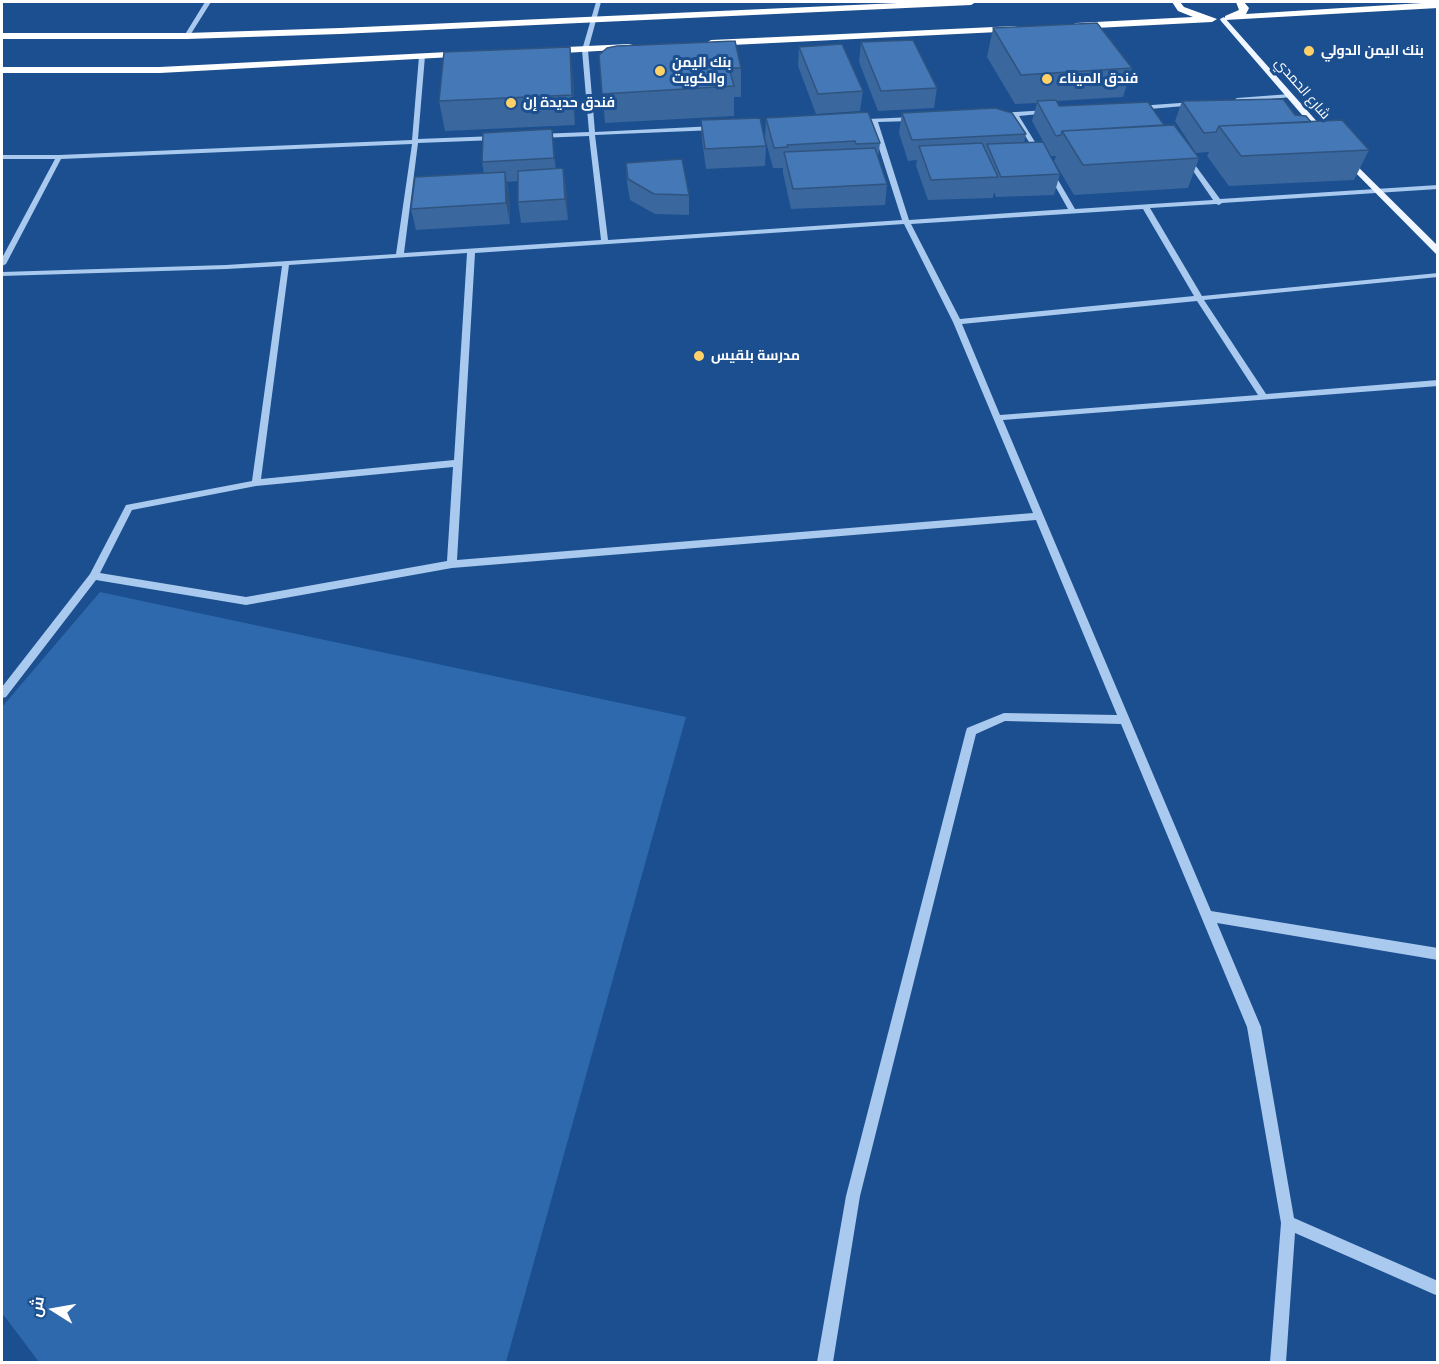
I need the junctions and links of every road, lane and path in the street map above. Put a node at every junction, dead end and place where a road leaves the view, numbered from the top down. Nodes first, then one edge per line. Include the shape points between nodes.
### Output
1 (208, 2) edge
2 (597, 2) edge
3 (971, 2) edge
4 (1176, 2) edge
5 (1240, 2) edge
6 (1437, 5) edge
7 (1228, 18) junction
8 (1212, 19) junction
9 (593, 20) junction
10 (1070, 26) edge
11 (1023, 28) edge
12 (2, 36) edge
13 (187, 36) junction
14 (703, 44) edge
15 (644, 47) edge
16 (585, 50) junction
17 (538, 51) edge
18 (480, 54) edge
19 (422, 56) junction
20 (2, 70) edge
21 (1290, 96) junction
22 (1232, 101) edge
23 (1197, 104) edge
24 (1151, 107) junction
25 (1128, 108) edge
26 (1060, 112) edge
27 (1015, 114) junction
28 (992, 115) edge
29 (1158, 117) edge
30 (921, 119) edge
31 (874, 121) junction
32 (862, 122) edge
33 (721, 128) edge
34 (592, 134) junction
35 (533, 136) edge
36 (509, 138) edge
37 (415, 142) junction
38 (1333, 144) edge
39 (1341, 152) edge
40 (1185, 155) edge
41 (2, 157) edge
42 (59, 157) junction
43 (1437, 188) edge
44 (1379, 192) junction
45 (1219, 203) junction
46 (1146, 207) junction
47 (1074, 212) junction
48 (907, 224) junction
49 (605, 242) junction
50 (471, 252) junction
51 (1437, 253) edge
52 (400, 254) junction
53 (286, 263) junction
54 (2, 264) edge
55 (2, 274) edge
56 (1437, 275) edge
57 (1199, 298) junction
58 (957, 322) junction
59 (1437, 383) edge
60 (1264, 397) junction
61 (998, 418) junction
62 (459, 463) junction
63 (256, 483) junction
64 (1039, 516) junction
65 (452, 564) junction
66 (94, 576) junction
67 (2, 694) edge
68 (1124, 720) junction
69 (1208, 916) junction
70 (1437, 954) edge
71 (1288, 1223) junction
72 (1437, 1289) edge
73 (825, 1362) edge
74 (1278, 1362) edge

1 - 13 street
2 - 9 street
3 - 9 highway
4 - 8 highway via 1189,14
5 - 7 highway via 1243,12
6 - 7 highway
7 - 8 highway
7 - 21 main road, شارع الحمدي
8 - 10 highway
9 - 13 highway
9 - 16 street
11 - 14 highway
12 - 13 highway
15 - 16 highway
16 - 17 highway
16 - 34 street
18 - 19 highway
19 - 20 highway via 160,70
19 - 37 street
21 - 22 street
21 - 38 main road, شارع الحمدي
23 - 24 street
24 - 25 street
24 - 29 street
26 - 27 street
27 - 28 street
27 - 47 street
30 - 31 street
31 - 32 street
31 - 48 street
33 - 34 street
34 - 35 street
34 - 49 street
36 - 37 street
37 - 42 street
37 - 52 street
39 - 44 main road
40 - 45 street
41 - 42 street
42 - 54 street
43 - 44 street
44 - 45 street
44 - 51 main road
45 - 46 street
46 - 47 street
46 - 57 street
47 - 48 street
48 - 49 street
48 - 58 street
49 - 50 street
50 - 52 street
50 - 62 street
52 - 53 street
53 - 55 street
53 - 63 street
56 - 57 street
57 - 58 street
57 - 60 street
58 - 61 street
59 - 60 street
60 - 61 street
61 - 64 street
62 - 63 street
62 - 65 street
63 - 66 street via 129,507
64 - 65 street
64 - 68 street
65 - 66 street via 246,601
66 - 67 street
68 - 69 street
68 - 73 street via 1004,717 971,731 853,1196
69 - 70 street
69 - 71 street via 1254,1027
71 - 72 street
71 - 74 street

